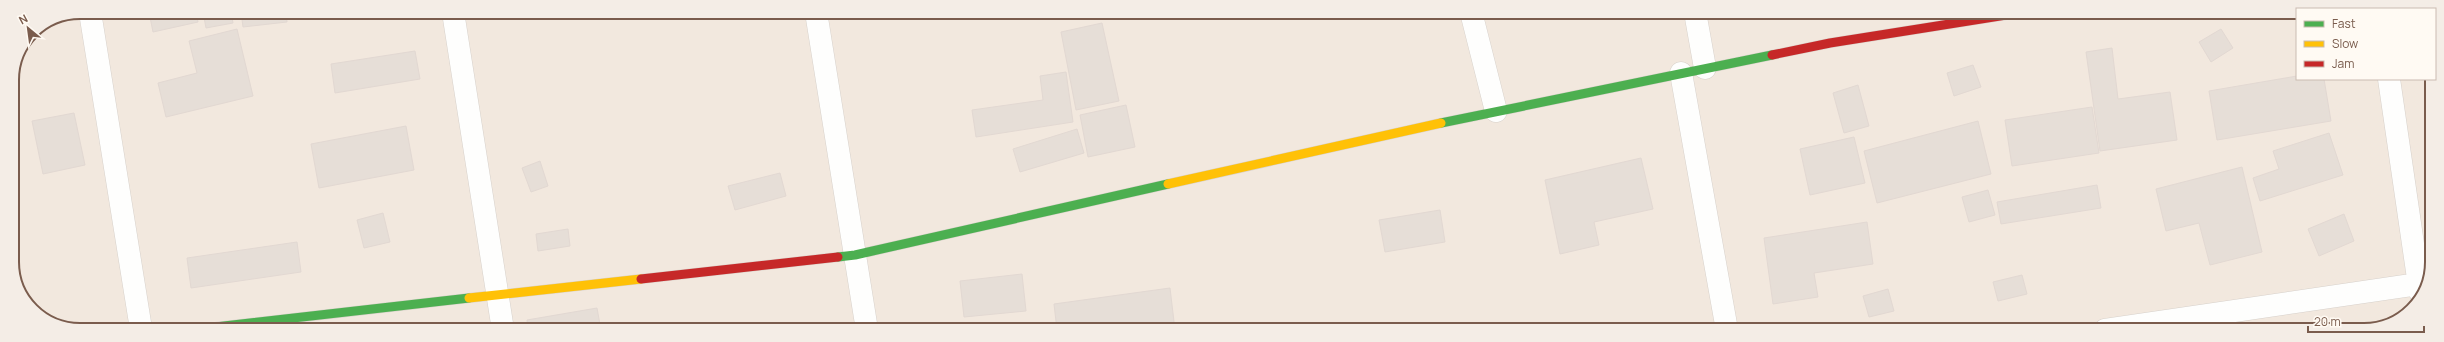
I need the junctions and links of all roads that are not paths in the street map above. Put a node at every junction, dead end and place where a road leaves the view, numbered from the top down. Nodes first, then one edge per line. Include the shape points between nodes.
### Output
1 (91, 19) edge
2 (454, 19) edge
3 (817, 19) edge
4 (1473, 19) edge
5 (1696, 19) edge
6 (1981, 19) edge
7 (1705, 68) junction
8 (1680, 73) junction
9 (2389, 80) edge
10 (1496, 111) junction
11 (855, 256) junction
12 (2422, 283) edge
13 (2420, 286) edge
14 (497, 296) junction
15 (140, 323) edge
16 (260, 323) edge
17 (502, 323) edge
18 (865, 323) edge
19 (1726, 323) edge
20 (2155, 323) edge

1 - 15 street
2 - 14 street
3 - 11 street
4 - 10 street
5 - 7 street
6 - 7 street via 1830,43
7 - 8 street
8 - 10 street
8 - 19 street
9 - 12 street
10 - 11 street
11 - 14 street
11 - 18 street
13 - 20 street
14 - 16 street
14 - 17 street

